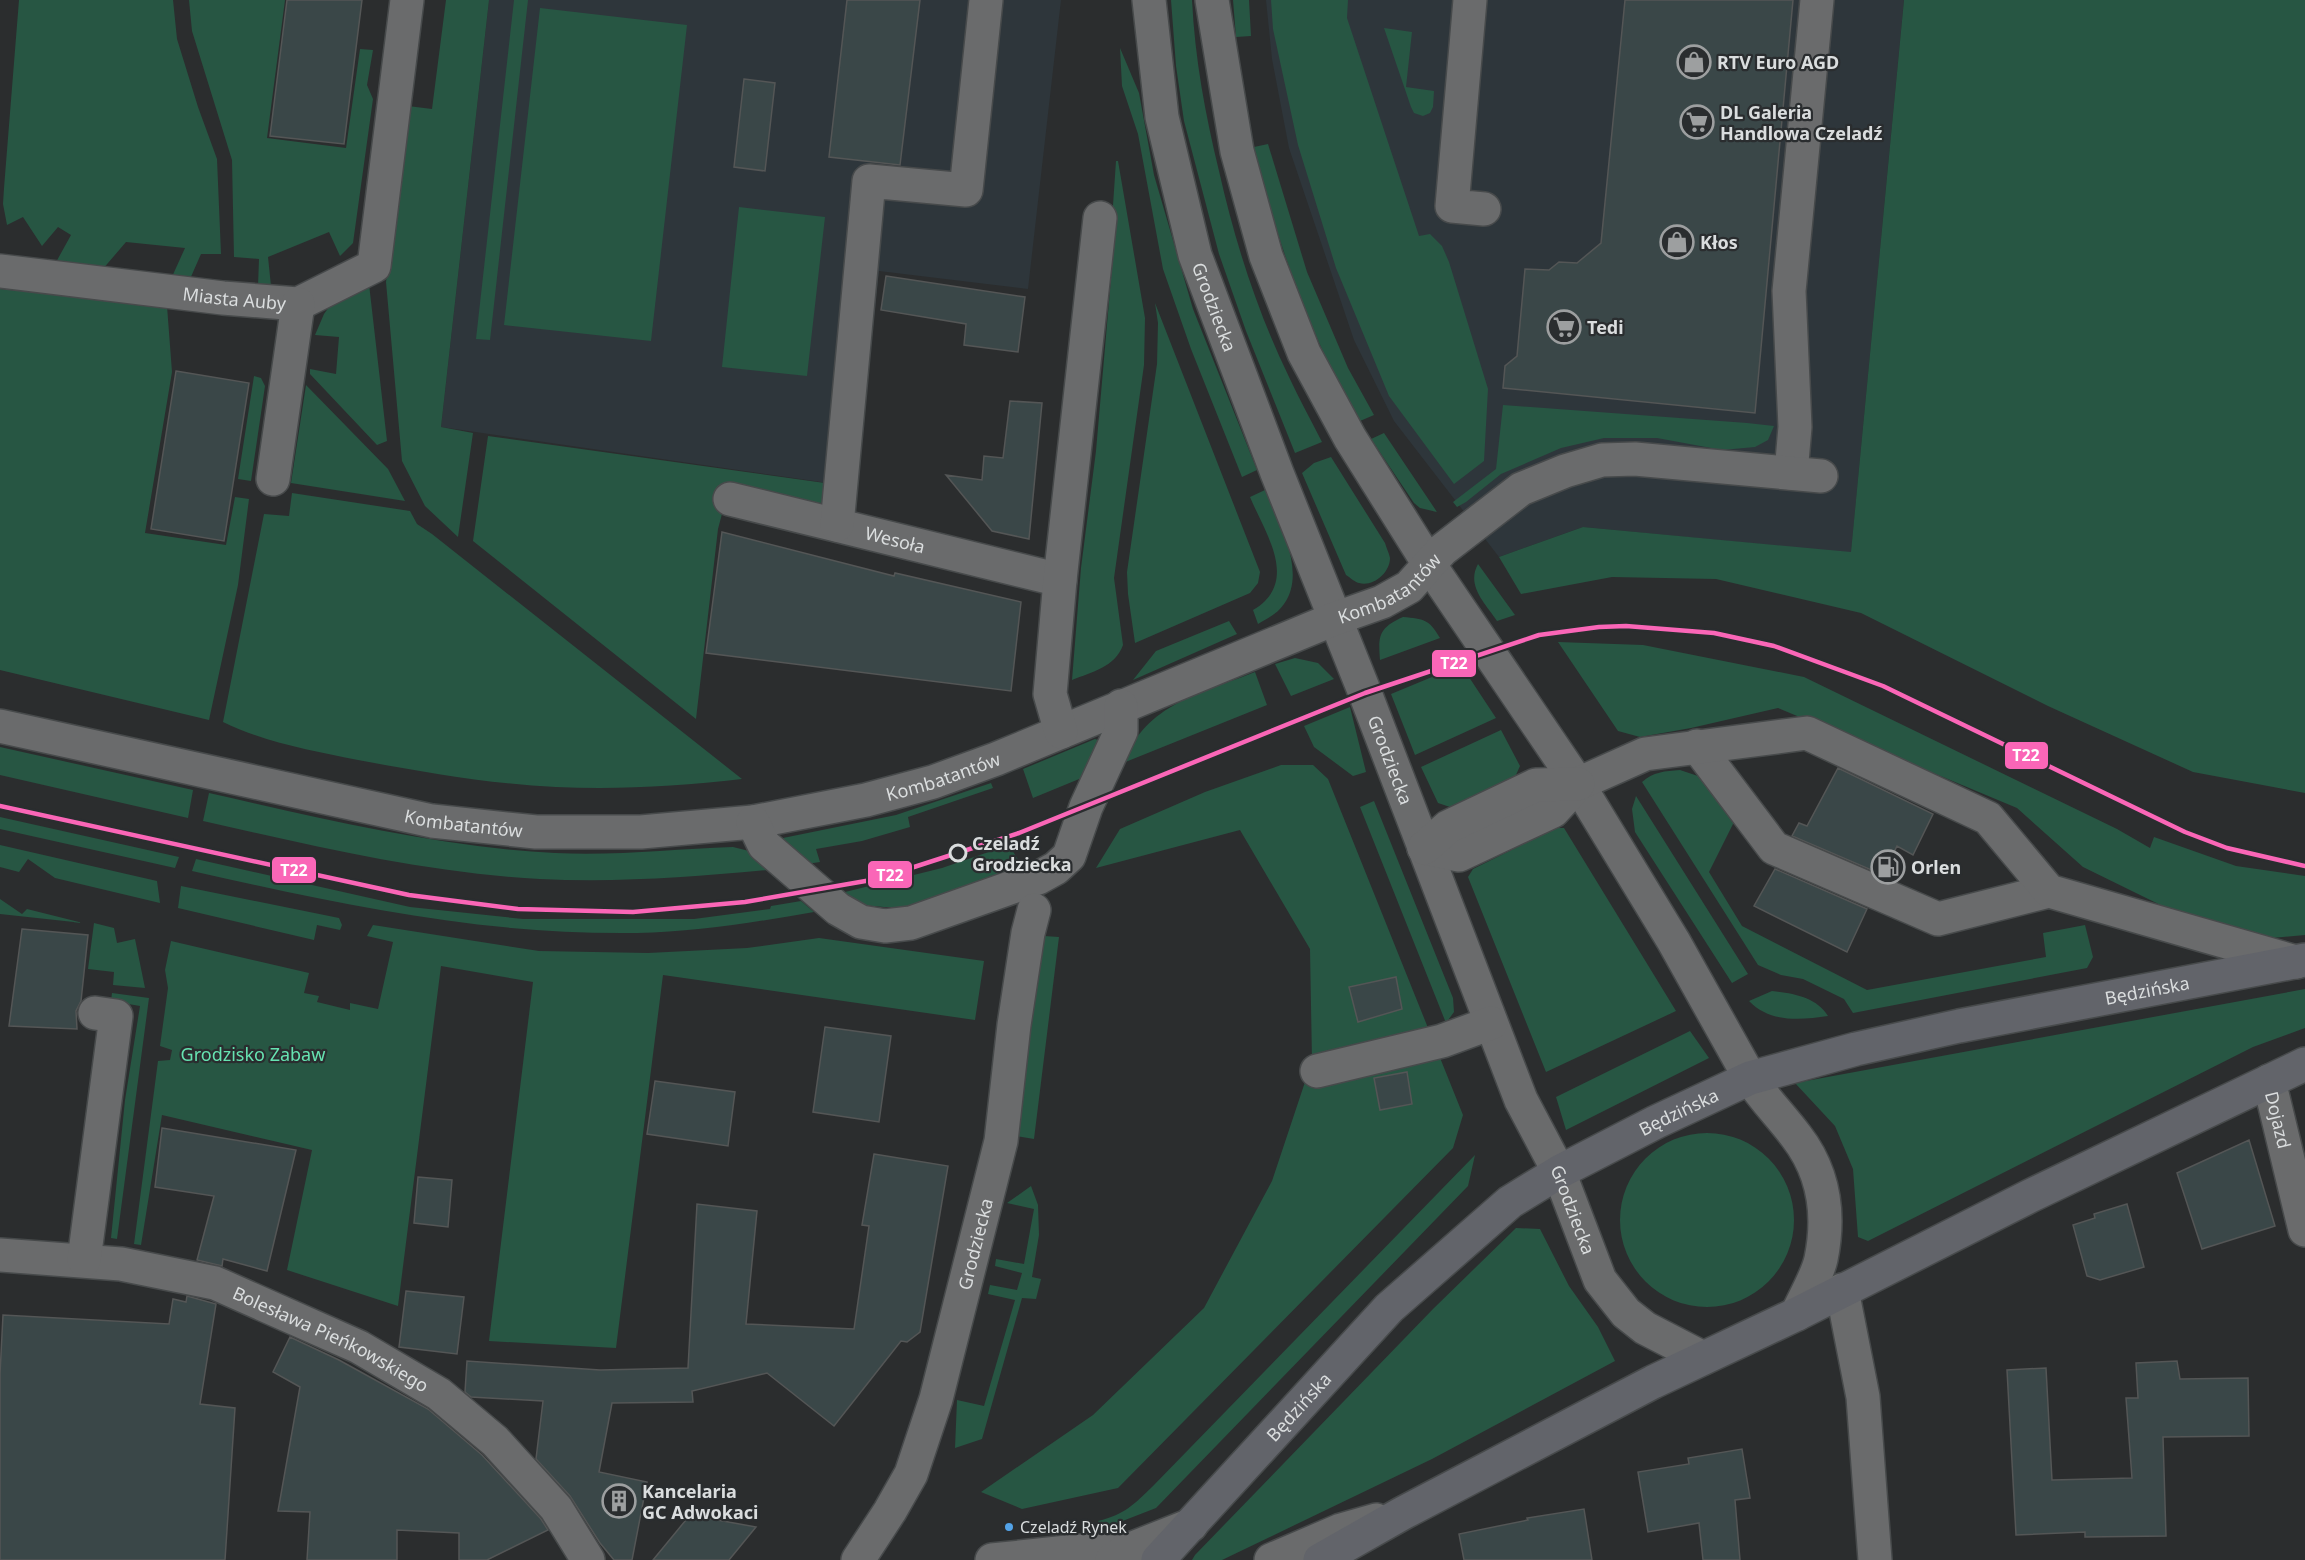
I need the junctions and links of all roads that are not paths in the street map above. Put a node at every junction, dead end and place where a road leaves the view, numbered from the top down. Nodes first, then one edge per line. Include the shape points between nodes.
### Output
1 (406, 0) edge
2 (986, 0) edge
3 (1149, 0) edge
4 (1212, 0) edge
5 (1470, 0) edge
6 (1817, 0) edge
7 (1484, 209) dead end
8 (1100, 218) dead end
9 (0, 271) edge
10 (298, 304) junction
11 (273, 479) dead end
12 (730, 499) dead end
13 (837, 525) junction
14 (1429, 564) junction
15 (1060, 580) junction
16 (1334, 619) junction
17 (1121, 706) junction
18 (0, 726) edge
19 (1060, 732) junction
20 (1697, 746) junction
21 (1578, 784) junction
22 (753, 822) junction
23 (1424, 848) junction
24 (2049, 891) junction
25 (1034, 910) dead end
26 (2301, 961) edge
27 (95, 1013) dead end
28 (1491, 1023) junction
29 (2305, 1064) edge
30 (1317, 1071) dead end
31 (1750, 1078) junction
32 (2269, 1081) junction
33 (1559, 1172) junction
34 (2305, 1230) edge
35 (0, 1255) edge
36 (84, 1260) junction
37 (1842, 1290) junction
38 (1797, 1314) junction
39 (1702, 1358) junction
40 (1403, 1513) junction
41 (1191, 1525) junction
42 (1117, 1556) edge
43 (588, 1560) edge
44 (858, 1560) edge
45 (992, 1560) edge
46 (1158, 1560) edge
47 (1271, 1560) edge
48 (1320, 1560) edge
49 (1875, 1560) edge

1 - 10 street, Miasta Auby via 374,266
2 - 13 street via 966,190 869,181
3 - 16 street, Grodziecka via 1162,117 1195,255
4 - 14 street via 1237,151 1266,256 1304,353 1350,438
5 - 7 street via 1452,206
6 - 14 street, Kombatantów via 1789,291 1795,427 1806,474 1635,459 1602,460 1521,489
8 - 15 street
9 - 10 street, Miasta Auby
10 - 11 street
12 - 13 street, Wesoła
13 - 15 street, Wesoła
14 - 16 street, Kombatantów via 1409,587 1382,602
14 - 21 street
15 - 19 street via 1050,694
16 - 17 street, Kombatantów
16 - 23 street, Grodziecka
17 - 19 street, Kombatantów
17 - 22 street via 1121,731 1086,807 1069,856 1038,878 911,923 885,926 861,922 838,909 764,845
18 - 22 street, Kombatantów via 432,821 536,832 641,832
19 - 22 street, Kombatantów via 933,782 866,800
20 - 21 street via 1645,754
20 - 24 street via 1807,733 1988,818
20 - 24 street via 1774,848 1938,919
21 - 23 street via 1536,785 1448,827
21 - 31 street via 1674,942
23 - 28 street, Grodziecka
24 - 26 street
25 - 44 street, Grodziecka via 1014,1025 1001,1141 936,1399 911,1473
26 - 31 main road, Będzińska via 1959,1026
27 - 36 street via 116,1016
28 - 30 street via 1442,1041
28 - 33 street, Grodziecka via 1521,1100
29 - 32 main road
31 - 33 main road, Będzińska
31 - 38 street via 1797,1136 1823,1190 1825,1225 1820,1260
32 - 34 street, Dojazd
32 - 37 main road
33 - 39 street, Grodziecka via 1600,1280 1626,1313 1645,1328
33 - 41 main road, Będzińska via 1510,1202 1389,1308
35 - 36 street, Bolesława Pieńkowskiego
36 - 43 street, Bolesława Pieńkowskiego via 215,1283 359,1347 419,1382 495,1441 556,1508
37 - 38 main road
37 - 49 street via 1863,1397
38 - 39 main road
39 - 40 main road
40 - 47 street via 1341,1530
40 - 48 main road
41 - 42 street, Będzińska
41 - 46 main road, Będzińska
42 - 45 street via 1077,1551

